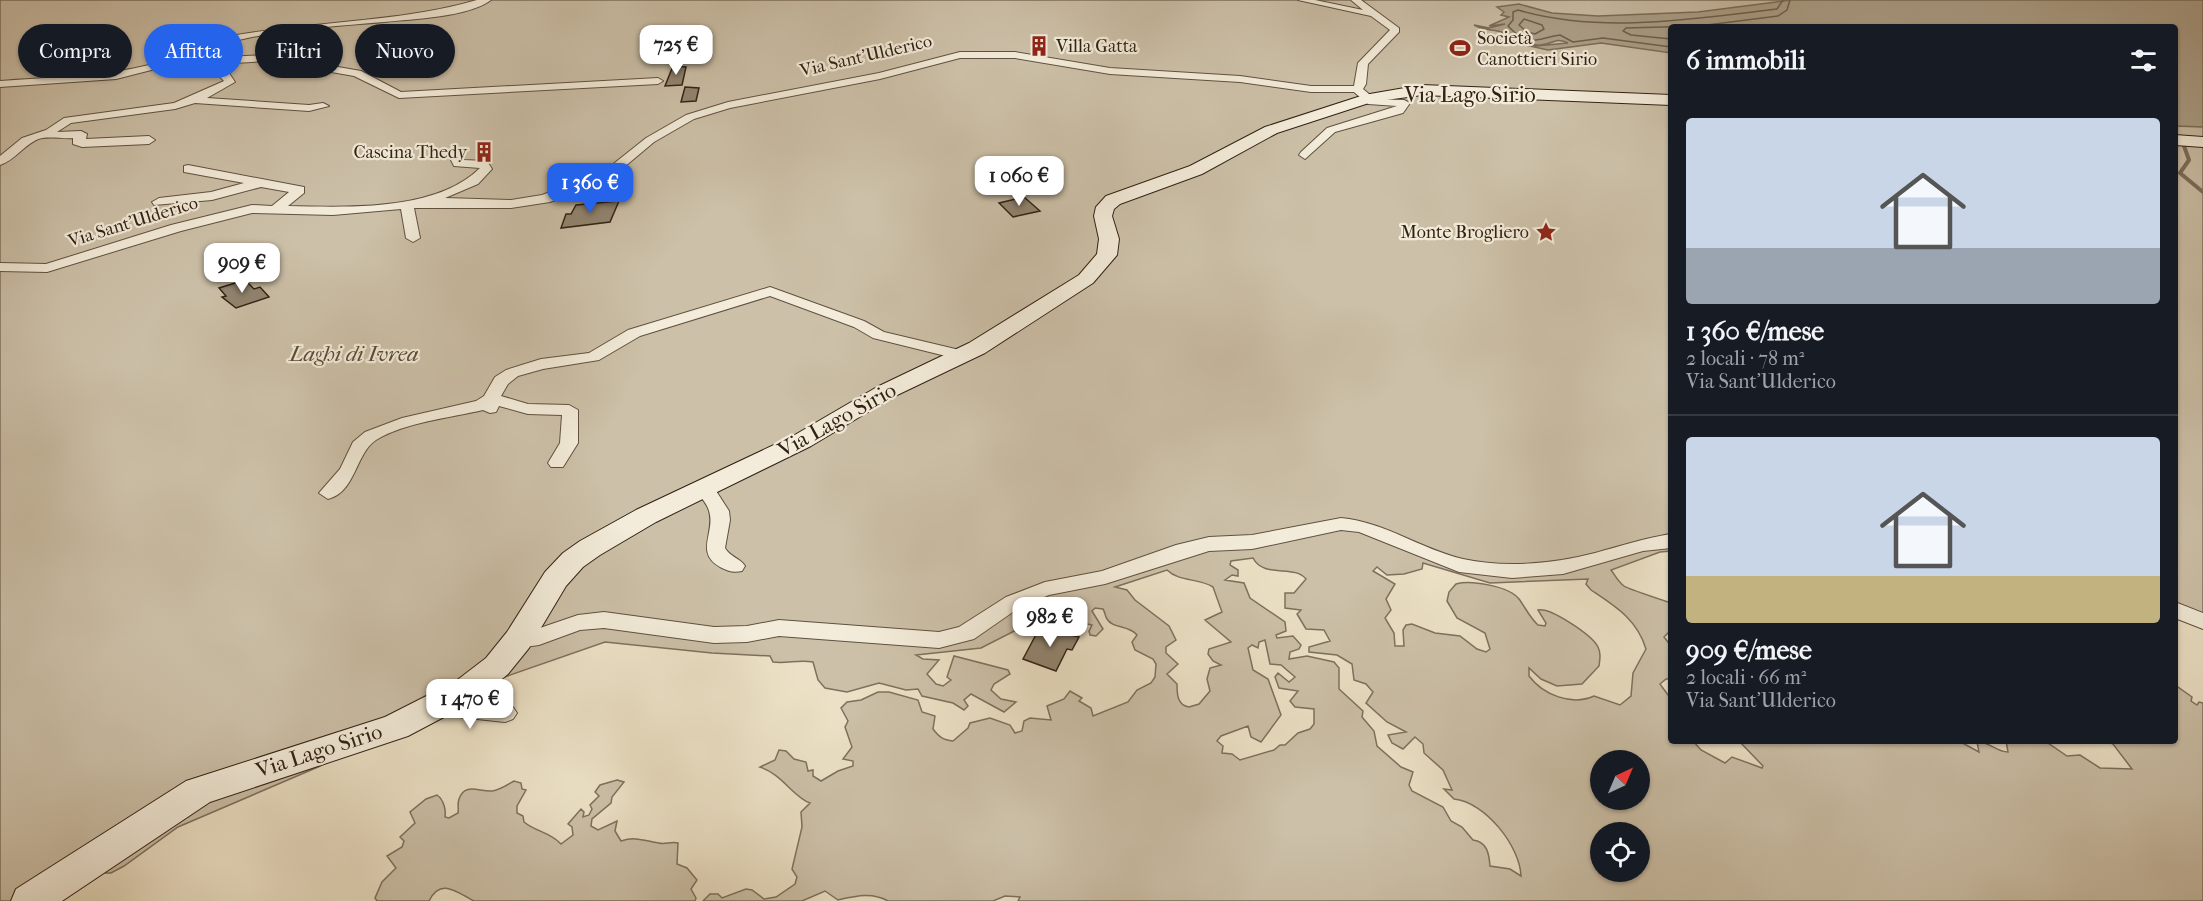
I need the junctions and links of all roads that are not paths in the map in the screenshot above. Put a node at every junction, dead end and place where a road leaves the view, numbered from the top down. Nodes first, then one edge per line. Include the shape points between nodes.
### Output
1 (487, 0) edge
2 (1302, 0) edge
3 (1354, 0) edge
4 (1382, 19) junction
5 (331, 24) edge
6 (243, 60) edge
7 (144, 69) edge
8 (228, 78) edge
9 (658, 81) dead end
10 (0, 84) edge
11 (1363, 94) junction
12 (193, 100) junction
13 (1668, 100) edge
14 (322, 106) dead end
15 (50, 133) junction
16 (149, 140) dead end
17 (2178, 140) edge
18 (2203, 142) edge
19 (1305, 155) dead end
20 (455, 156) dead end
21 (0, 161) edge
22 (188, 169) dead end
23 (264, 182) junction
24 (159, 202) dead end
25 (423, 203) junction
26 (407, 205) junction
27 (276, 209) junction
28 (413, 238) dead end
29 (0, 267) edge
30 (971, 351) junction
31 (490, 403) junction
32 (556, 463) dead end
33 (704, 487) junction
34 (328, 493) dead end
35 (1668, 541) edge
36 (735, 566) dead end
37 (2178, 611) edge
38 (2203, 621) edge
39 (518, 640) junction
40 (440, 706) junction
41 (505, 713) dead end
42 (30, 901) edge

1 - 5 street via 443,13
2 - 4 street
3 - 4 street
4 - 11 street via 1396,31 1363,63
6 - 9 street via 269,58 357,73 399,95
7 - 10 street via 105,78
8 - 12 street via 228,83
11 - 13 main road, Via Lago Sirio via 1422,90
11 - 19 street, Via Sant'Ulderico via 1372,102 1404,103 1399,111 1331,130
11 - 25 street, Via Sant'Ulderico via 1240,79 1110,70 1015,55 960,55 880,76 728,105 690,117 650,140 606,176 560,195 511,204
11 - 30 main road, Via Lago Sirio via 1271,130 1196,170 1113,200 1103,212 1109,239 1102,262 1075,286
12 - 14 street
12 - 15 street via 169,107 68,120
15 - 16 street via 81,134 77,141 82,143
15 - 21 street via 32,135
17 - 18 main road
20 - 25 street via 458,163 483,164 486,169 474,181
22 - 23 street, Via Sant'Ulderico
23 - 24 street, Via Sant'Ulderico via 212,196
23 - 27 street, Via Sant'Ulderico via 299,190
25 - 26 street, Via Sant'Ulderico
26 - 27 street, Via Sant'Ulderico via 333,211
26 - 28 street
27 - 29 street, Via Sant'Ulderico via 240,211 46,268
30 - 31 street via 879,335 774,291 628,335 587,362 541,364 512,373 501,381
30 - 33 main road, Via Lago Sirio via 885,392 802,441
31 - 32 street via 569,410 569,443
31 - 34 street via 416,420 371,436 359,446 348,471
33 - 36 street via 719,511 714,544 717,553
33 - 39 main road, Via Lago Sirio via 628,525 573,560 541,598
35 - 39 street via 1563,567 1512,571 1459,565 1362,526 1341,524 1252,542 1209,544 1105,577 1046,589 1013,602 966,633 939,640 779,628 714,635 604,620
37 - 38 street
39 - 40 main road, Via Lago Sirio via 497,666
40 - 41 street
40 - 42 main road, Via Lago Sirio via 396,727 198,791

